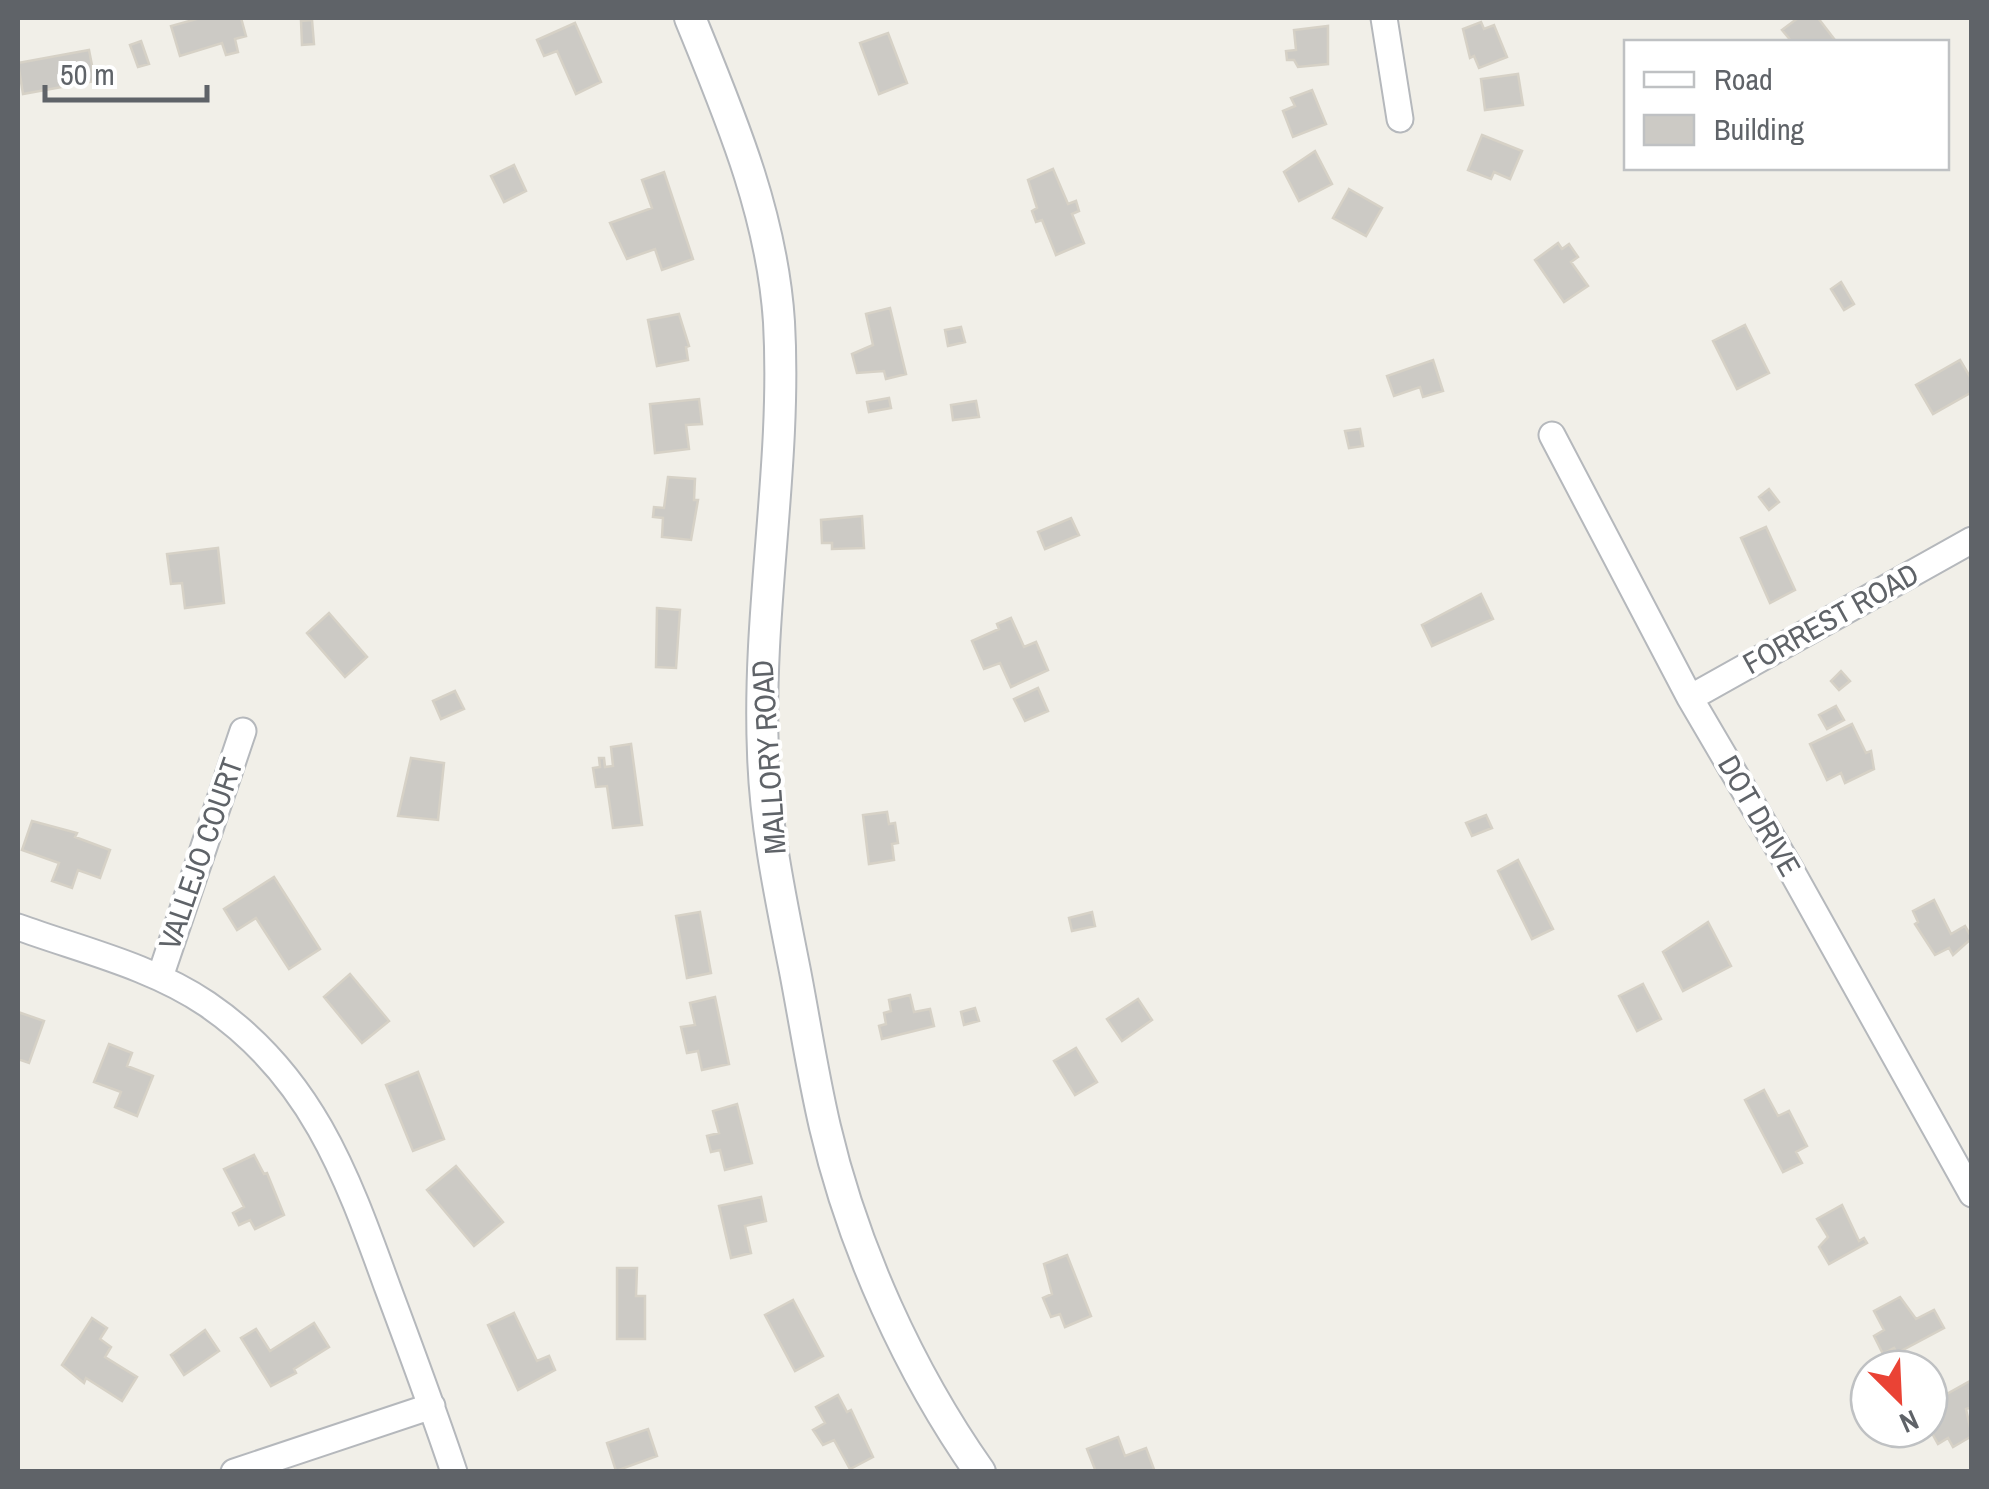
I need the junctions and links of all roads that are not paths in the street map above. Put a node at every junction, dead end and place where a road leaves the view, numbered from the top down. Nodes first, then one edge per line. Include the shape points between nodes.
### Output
1 (690, 18) edge
2 (1384, 18) edge
3 (1400, 118) dead end
4 (1552, 435) dead end
5 (1972, 540) edge
6 (1690, 698) junction
7 (243, 731) dead end
8 (18, 928) edge
9 (160, 977) junction
10 (1972, 1194) edge
11 (432, 1406) junction
12 (234, 1472) edge
13 (454, 1472) edge
14 (980, 1472) edge

1 - 14 street, MALLORY ROAD via 758,200 779,319 762,625 762,756 777,878 826,1130 860,1240 903,1340
2 - 3 street
4 - 6 street, DOT DRIVE
5 - 6 street, FORREST ROAD
6 - 10 street, DOT DRIVE
7 - 9 street, VALLEJO COURT
8 - 9 street
9 - 11 street via 246,1034 318,1118 349,1182
11 - 12 street
11 - 13 street

